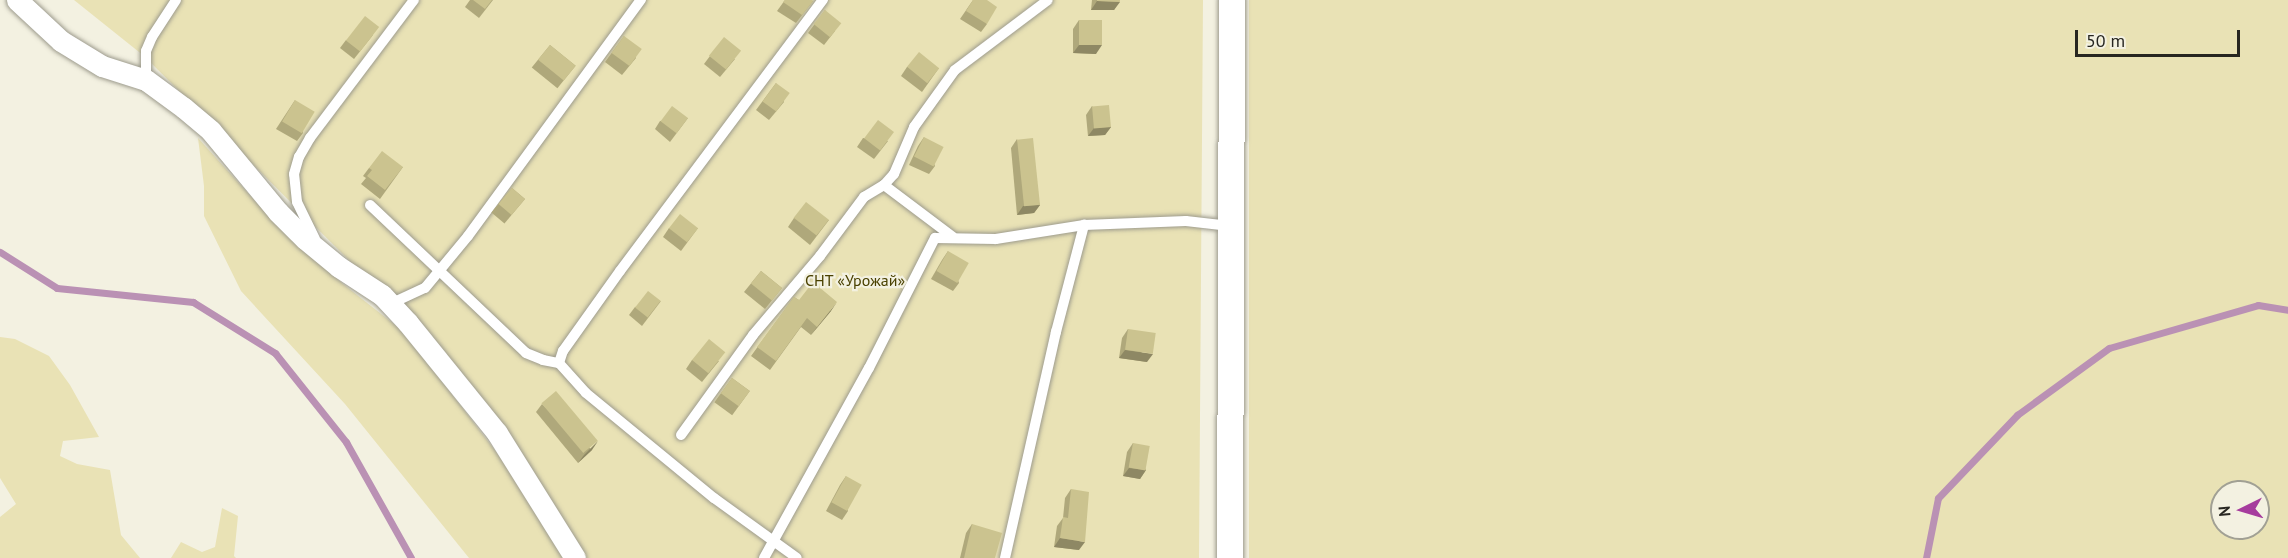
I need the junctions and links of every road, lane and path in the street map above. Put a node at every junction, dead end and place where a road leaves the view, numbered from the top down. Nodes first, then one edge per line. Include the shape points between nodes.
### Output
1 (16, 0) edge
2 (176, 0) edge
3 (414, 0) edge
4 (640, 0) edge
5 (823, 0) edge
6 (1048, 0) edge
7 (1232, 0) edge
8 (146, 80) junction
9 (884, 185) junction
10 (370, 204) dead end
11 (1084, 225) junction
12 (1231, 226) junction
13 (954, 238) junction
14 (325, 255) junction
15 (439, 270) junction
16 (390, 304) junction
17 (559, 363) junction
18 (681, 435) dead end
19 (775, 542) junction
20 (575, 558) edge
21 (764, 558) edge
22 (797, 558) edge
23 (1005, 558) edge
24 (1230, 558) edge

1 - 8 street via 61,41 82,54 102,66
2 - 8 lane via 146,51
3 - 14 lane via 299,157 294,174 297,201
4 - 15 lane
5 - 17 lane via 614,280 563,351
6 - 9 lane via 955,70 914,127 894,174
7 - 12 street
8 - 14 street via 211,131 278,212
9 - 13 lane
9 - 18 lane via 864,197 753,335
10 - 15 lane
11 - 12 lane via 1186,221
11 - 13 lane via 996,239
11 - 23 lane
12 - 24 street
13 - 19 lane via 935,238
14 - 16 street
15 - 16 lane via 425,288
15 - 17 lane via 526,352
16 - 20 street via 497,433
17 - 19 lane via 610,413
19 - 21 lane
19 - 22 lane

